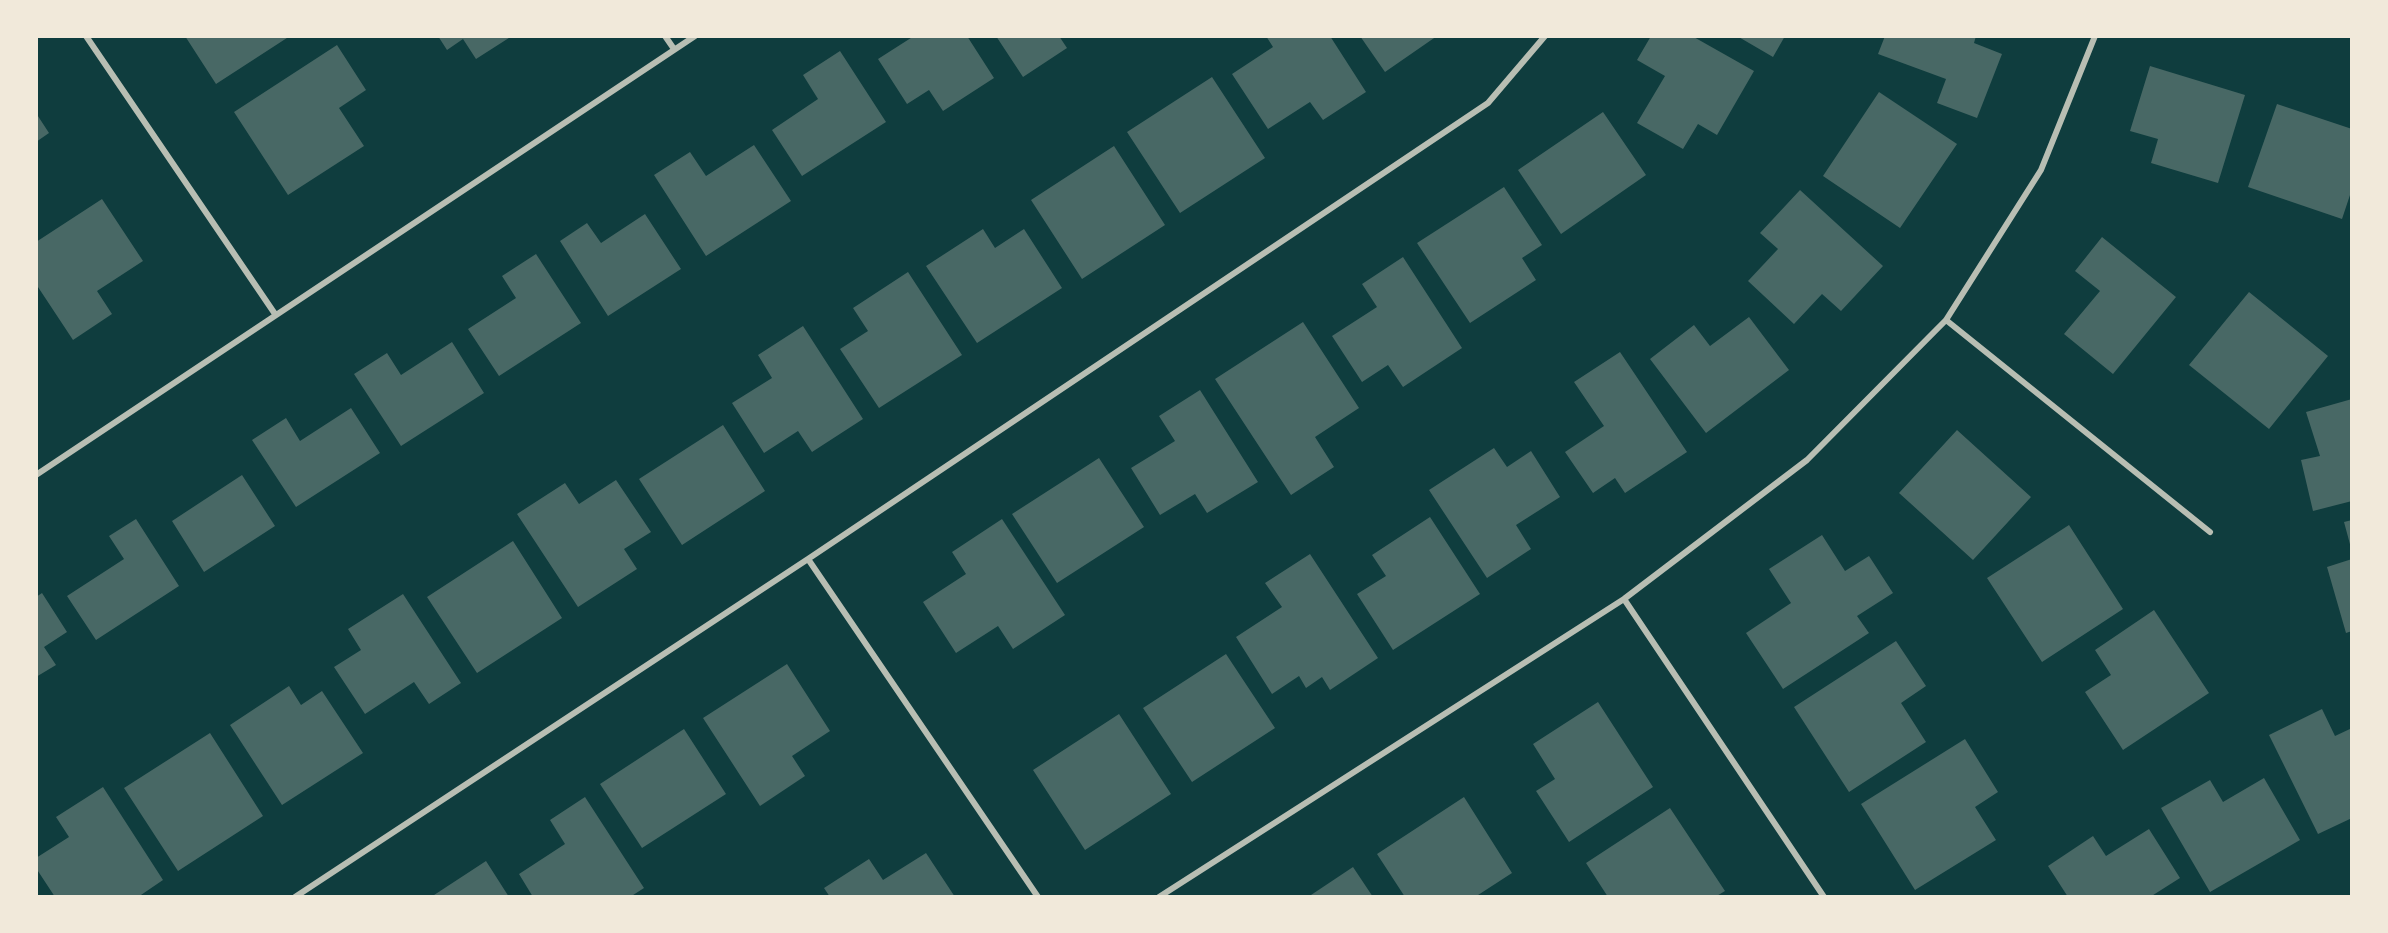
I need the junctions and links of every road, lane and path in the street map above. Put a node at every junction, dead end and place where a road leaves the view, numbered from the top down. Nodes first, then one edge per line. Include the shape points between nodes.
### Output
1 (86, 36) edge
2 (665, 36) edge
3 (695, 36) edge
4 (1545, 36) edge
5 (2095, 36) edge
6 (674, 50) junction
7 (275, 314) junction
8 (1946, 320) junction
9 (36, 475) edge
10 (2210, 532) dead end
11 (808, 559) junction
12 (1624, 599) junction
13 (295, 897) edge
14 (1038, 897) edge
15 (1159, 897) edge
16 (1824, 897) edge

1 - 7 street
2 - 6 street
3 - 6 street
4 - 11 street via 1488,103
5 - 8 street via 2041,170
6 - 7 street
7 - 9 street
8 - 10 street
8 - 12 street via 1807,460
11 - 13 street
11 - 14 street
12 - 15 street
12 - 16 street

